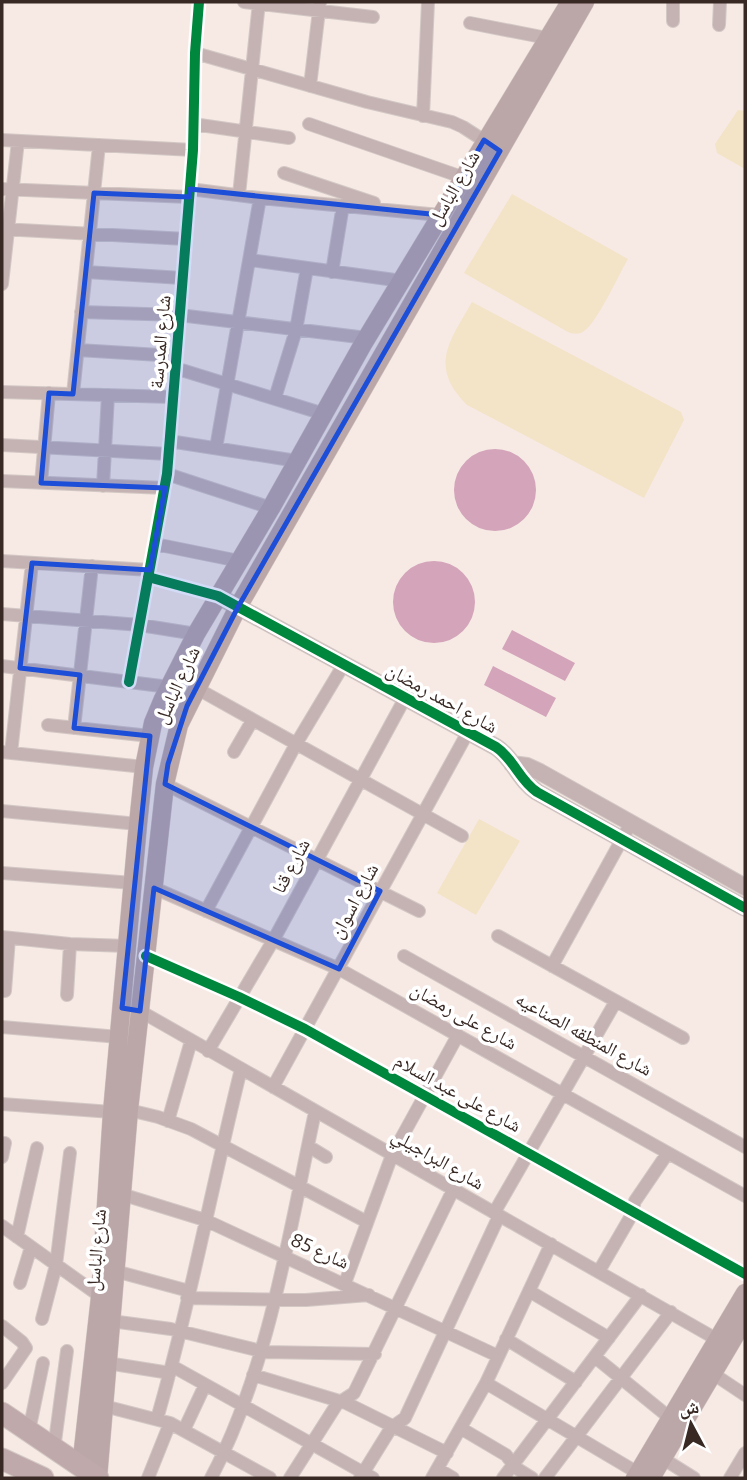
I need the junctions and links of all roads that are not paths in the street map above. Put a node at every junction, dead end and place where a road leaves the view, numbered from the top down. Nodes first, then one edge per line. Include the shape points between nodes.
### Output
1 (199, 2) edge
2 (244, 2) edge
3 (428, 2) edge
4 (572, 2) edge
5 (674, 2) edge
6 (720, 2) edge
7 (259, 3) edge
8 (320, 6) edge
9 (373, 17) dead end
10 (673, 21) dead end
11 (470, 23) dead end
12 (719, 25) dead end
13 (547, 38) junction
14 (195, 53) junction
15 (252, 69) junction
16 (310, 86) junction
17 (423, 116) junction
18 (193, 124) junction
19 (309, 124) dead end
20 (246, 131) junction
21 (289, 138) dead end
22 (2, 140) edge
23 (18, 141) junction
24 (484, 141) junction
25 (99, 145) junction
26 (193, 150) junction
27 (500, 151) junction
28 (284, 173) dead end
29 (462, 177) junction
30 (7, 189) edge
31 (94, 193) junction
32 (190, 193) junction
33 (239, 195) junction
34 (260, 198) junction
35 (343, 205) junction
36 (394, 210) junction
37 (440, 215) junction
38 (5, 229) edge
39 (89, 234) junction
40 (186, 239) junction
41 (250, 260) junction
42 (3, 268) edge
43 (307, 268) junction
44 (86, 272) junction
45 (332, 272) junction
46 (183, 278) junction
47 (402, 281) junction
48 (2, 284) edge
49 (82, 312) junction
50 (180, 314) junction
51 (239, 322) junction
52 (296, 330) junction
53 (365, 341) junction
54 (78, 350) junction
55 (383, 355) junction
56 (176, 362) junction
57 (228, 384) junction
58 (2, 392) edge
59 (49, 393) junction
60 (73, 394) junction
61 (108, 395) junction
62 (173, 397) junction
63 (275, 398) junction
64 (324, 414) junction
65 (2, 445) edge
66 (44, 447) junction
67 (168, 448) junction
68 (216, 448) junction
69 (105, 451) junction
70 (297, 461) junction
71 (167, 474) junction
72 (2, 481) edge
73 (41, 483) junction
74 (103, 485) junction
75 (165, 488) junction
76 (271, 508) junction
77 (155, 544) junction
78 (2, 561) edge
79 (239, 561) junction
80 (32, 563) junction
81 (92, 566) junction
82 (149, 573) junction
83 (218, 596) junction
84 (238, 607) junction
85 (2, 614) edge
86 (26, 616) junction
87 (86, 620) junction
88 (140, 625) junction
89 (196, 634) junction
90 (344, 664) junction
91 (2, 666) edge
92 (20, 668) junction
93 (80, 675) junction
94 (129, 682) junction
95 (169, 687) junction
96 (196, 688) junction
97 (405, 698) junction
98 (8, 721) edge
99 (252, 721) junction
100 (48, 725) dead end
101 (74, 728) junction
102 (468, 732) junction
103 (149, 736) junction
104 (296, 744) junction
105 (234, 752) dead end
106 (6, 753) edge
107 (512, 764) junction
108 (144, 767) junction
109 (361, 778) junction
110 (165, 784) junction
111 (2, 811) edge
112 (423, 813) junction
113 (631, 823) junction
114 (138, 824) junction
115 (252, 827) junction
116 (462, 836) dead end
117 (621, 839) junction
118 (316, 859) junction
119 (2, 873) edge
120 (133, 883) junction
121 (745, 887) edge
122 (154, 888) junction
123 (380, 891) junction
124 (745, 908) edge
125 (206, 911) junction
126 (419, 911) dead end
127 (498, 936) dead end
128 (5, 937) edge
129 (274, 939) junction
130 (70, 944) junction
131 (127, 946) junction
132 (146, 956) junction
133 (404, 956) dead end
134 (552, 966) junction
135 (339, 969) junction
136 (5, 991) dead end
137 (66, 995) dead end
138 (239, 997) junction
139 (616, 1001) junction
140 (131, 1009) junction
141 (2, 1027) edge
142 (305, 1029) junction
143 (458, 1035) junction
144 (119, 1037) junction
145 (683, 1038) dead end
146 (191, 1041) junction
147 (208, 1051) junction
148 (583, 1055) junction
149 (241, 1069) junction
150 (273, 1087) junction
151 (560, 1094) junction
152 (425, 1095) junction
153 (2, 1104) edge
154 (120, 1111) junction
155 (315, 1112) junction
156 (168, 1121) junction
157 (5, 1143) dead end
158 (222, 1146) junction
159 (308, 1146) junction
160 (745, 1147) edge
161 (37, 1148) dead end
162 (528, 1152) junction
163 (70, 1153) dead end
164 (667, 1154) junction
165 (392, 1155) junction
166 (2, 1157) edge
167 (326, 1157) dead end
168 (299, 1186) junction
169 (453, 1190) junction
170 (121, 1194) junction
171 (745, 1196) edge
172 (633, 1210) junction
173 (496, 1214) junction
174 (205, 1220) junction
175 (367, 1222) junction
176 (2, 1226) edge
177 (17, 1237) junction
178 (551, 1244) junction
179 (31, 1247) junction
180 (285, 1256) junction
181 (56, 1265) junction
182 (115, 1271) junction
183 (599, 1271) junction
184 (745, 1274) edge
185 (20, 1283) dead end
186 (345, 1283) junction
187 (529, 1291) junction
188 (745, 1293) edge
189 (188, 1294) junction
190 (641, 1294) junction
191 (370, 1295) junction
192 (274, 1300) junction
193 (108, 1307) junction
194 (397, 1307) junction
195 (671, 1312) junction
196 (745, 1319) edge
197 (42, 1320) dead end
198 (2, 1326) edge
199 (445, 1330) junction
200 (180, 1331) junction
201 (609, 1338) junction
202 (506, 1339) junction
203 (718, 1340) junction
204 (67, 1351) dead end
205 (259, 1352) junction
206 (375, 1354) junction
207 (498, 1356) junction
208 (595, 1357) junction
209 (43, 1363) dead end
210 (107, 1363) junction
211 (171, 1370) junction
212 (712, 1373) junction
213 (253, 1375) junction
214 (622, 1378) junction
215 (486, 1382) junction
216 (576, 1382) junction
217 (2, 1383) edge
218 (205, 1385) junction
219 (745, 1395) edge
220 (341, 1401) junction
221 (104, 1406) junction
222 (244, 1408) junction
223 (2, 1413) edge
224 (548, 1418) junction
225 (670, 1418) junction
226 (157, 1419) junction
227 (170, 1423) junction
228 (393, 1426) junction
229 (461, 1429) junction
230 (184, 1430) junction
231 (29, 1431) junction
232 (578, 1437) junction
233 (312, 1446) junction
234 (54, 1449) junction
235 (225, 1452) junction
236 (447, 1453) junction
237 (745, 1453) edge
238 (663, 1458) junction
239 (2, 1459) edge
240 (514, 1464) junction
241 (89, 1473) edge
242 (435, 1474) edge
243 (366, 1477) edge
244 (641, 1477) edge
245 (43, 1478) edge
246 (148, 1478) edge
247 (211, 1478) edge
248 (270, 1478) edge
249 (290, 1478) edge
250 (453, 1478) edge
251 (503, 1478) edge
252 (532, 1478) edge
253 (545, 1478) edge
254 (694, 1478) edge
255 (730, 1478) edge

1 - 14 street, شارع المدرسة
2 - 7 street
3 - 17 street
4 - 13 main road, شارع الباسل
4 - 27 main road, شارع الباسل
5 - 10 street
6 - 12 street
7 - 8 street
7 - 15 street
8 - 9 street
8 - 16 street
11 - 13 street
13 - 24 main road, شارع الباسل
14 - 15 street
14 - 18 street, شارع المدرسة
15 - 16 street
15 - 20 street
16 - 17 street
17 - 24 street via 458,124
18 - 20 street
18 - 26 street, شارع المدرسة
19 - 29 street
20 - 21 street
20 - 33 street
22 - 23 street
23 - 25 street
23 - 30 street
24 - 27 street
24 - 29 main road, شارع الباسل
25 - 26 street
25 - 31 street
26 - 32 street, شارع المدرسة
27 - 55 main road, شارع الباسل
28 - 36 street
29 - 37 main road, شارع الباسل
30 - 31 street
30 - 38 street
31 - 32 street
31 - 39 street
32 - 33 street
32 - 40 street, شارع المدرسة
33 - 34 street
34 - 35 street
34 - 41 street
35 - 36 street
35 - 45 street
36 - 37 street
37 - 47 main road, شارع الباسل
38 - 39 street
38 - 42 street
39 - 40 street
39 - 44 street
40 - 46 street, شارع المدرسة
41 - 43 street
41 - 51 street
42 - 48 street
43 - 45 street
43 - 52 street
44 - 46 street
44 - 49 street
45 - 47 street
46 - 50 street, شارع المدرسة
47 - 53 main road, شارع الباسل
49 - 50 street
49 - 54 street
50 - 51 street
50 - 56 street, شارع المدرسة
51 - 52 street
51 - 57 street
52 - 53 street
52 - 63 street
53 - 55 main road
53 - 64 main road, شارع الباسل
54 - 56 street
54 - 60 street
55 - 84 main road, شارع الباسل
56 - 57 street
56 - 62 street, شارع المدرسة
57 - 63 street
57 - 68 street
58 - 59 street
59 - 60 street
59 - 66 street
60 - 61 street
61 - 62 street
61 - 69 street
62 - 67 street, شارع المدرسة
63 - 64 street
64 - 70 main road, شارع الباسل
65 - 66 street
66 - 69 street
66 - 73 street
67 - 68 street
67 - 69 street
67 - 71 street, شارع المدرسة
68 - 70 street
69 - 74 street
70 - 76 main road, شارع الباسل
71 - 75 street, شارع المدرسة
71 - 76 street
72 - 73 street
73 - 74 street
74 - 75 street
75 - 77 street, شارع المدرسة
76 - 79 main road, شارع الباسل
77 - 79 street
77 - 82 street, شارع المدرسة
78 - 80 street
79 - 83 main road, شارع الباسل
80 - 81 street
80 - 86 street
81 - 82 street
81 - 87 street
82 - 83 street
82 - 88 street, شارع المدرسة
83 - 84 street, شارع احمد رمضان
83 - 89 main road, شارع الباسل
84 - 90 street, شارع احمد رمضان
84 - 96 main road, شارع الباسل
85 - 86 street
86 - 87 street
86 - 92 street
87 - 88 street
87 - 93 street
88 - 89 street
88 - 94 street, شارع المدرسة
89 - 95 main road, شارع الباسل
90 - 97 street, شارع احمد رمضان
90 - 104 street
91 - 92 street
92 - 93 street
92 - 98 street
93 - 94 street
93 - 101 street
94 - 95 street
95 - 103 main road, شارع الباسل
96 - 99 street
96 - 110 main road, شارع الباسل via 179,725
97 - 102 street, شارع احمد رمضان
97 - 109 street, شارع قنا
98 - 106 street
99 - 104 street
99 - 105 street
100 - 101 street
101 - 103 street
102 - 107 street, شارع احمد رمضان via 500,750
102 - 112 street, شارع اسوان
103 - 108 main road, شارع الباسل
104 - 109 street
104 - 115 street
106 - 108 street
107 - 113 street, شارع احمد رمضان via 540,772
107 - 117 street, شارع احمد رمضان via 537,792
108 - 114 main road, شارع الباسل
109 - 112 street
109 - 118 street, شارع قنا
110 - 115 street
110 - 122 main road, شارع الباسل
111 - 114 street
112 - 116 street
112 - 123 street, شارع اسوان
113 - 117 street
113 - 121 street, شارع احمد رمضان
114 - 120 main road, شارع الباسل
115 - 118 street
115 - 125 street
117 - 124 street, شارع احمد رمضان
117 - 134 street
118 - 123 street
118 - 129 street, شارع قنا
119 - 120 street
120 - 131 main road, شارع الباسل
122 - 125 street, شارع على رمضان
122 - 132 main road, شارع الباسل
123 - 126 street
123 - 135 street, شارع اسوان
125 - 129 street, شارع على رمضان
127 - 134 street
128 - 130 street
128 - 136 street
129 - 135 street, شارع على رمضان
129 - 138 street, شارع قنا
130 - 131 street
130 - 137 street
131 - 140 main road, شارع الباسل
132 - 138 street, شارع على عبد السلام
132 - 140 main road, شارع الباسل
133 - 148 street, شارع المنطقه الصناعيه
134 - 139 street
135 - 142 street, شارع اسوان
135 - 143 street, شارع على رمضان
138 - 142 street, شارع على عبد السلام
138 - 147 street, شارع قنا
139 - 145 street
139 - 148 street
140 - 144 main road, شارع الباسل
140 - 146 street, شارع البراجيلي
140 - 154 main road, شارع الباسل
141 - 144 street
142 - 150 street, شارع اسوان
142 - 152 street, شارع على عبد السلام
143 - 151 street, شارع على رمضان
143 - 152 street
144 - 154 main road, شارع الباسل
146 - 147 street, شارع البراجيلي
146 - 156 street
147 - 149 street, شارع البراجيلي
148 - 151 street
148 - 160 street, شارع المنطقه الصناعيه
149 - 150 street, شارع البراجيلي
149 - 158 street
150 - 155 street, شارع البراجيلي
151 - 162 street
151 - 164 street, شارع على رمضان
152 - 162 street, شارع على عبد السلام
152 - 165 street
153 - 154 street
154 - 156 street
154 - 170 main road, شارع الباسل
154 - 193 main road, شارع الباسل
155 - 159 street
155 - 165 street, شارع البراجيلي
156 - 158 street
157 - 166 street
158 - 168 street
158 - 174 street
159 - 167 street
159 - 168 street
161 - 177 street
162 - 172 street, شارع على عبد السلام
162 - 173 street
163 - 181 street
164 - 171 street, شارع على رمضان
164 - 172 street
165 - 169 street, شارع البراجيلي
165 - 175 street
168 - 175 street
168 - 180 street
169 - 173 street, شارع البراجيلي
169 - 194 street
170 - 174 street, شارع 85
170 - 182 main road, شارع الباسل
172 - 183 street
172 - 184 street, شارع على عبد السلام
173 - 178 street, شارع البراجيلي
173 - 199 street
174 - 180 street, شارع 85
174 - 189 street
175 - 186 street
176 - 177 street
177 - 179 street
178 - 183 street, شارع البراجيلي
178 - 187 street
179 - 181 street
179 - 185 street
180 - 186 street, شارع 85
180 - 192 street
181 - 193 street
181 - 197 street
182 - 189 street
182 - 193 main road, شارع الباسل
183 - 190 street, شارع البراجيلي
186 - 191 street, شارع 85
187 - 201 street
187 - 202 street
188 - 203 main road
189 - 192 street
189 - 200 street
190 - 195 street, شارع البراجيلي
190 - 201 street
191 - 192 street
191 - 194 street, شارع 85
192 - 205 street
193 - 200 street
193 - 210 main road, شارع الباسل
193 - 241 main road, شارع الباسل
194 - 199 street, شارع 85
194 - 206 street
195 - 203 street, شارع البراجيلي
195 - 214 street
196 - 212 main road
198 - 217 street via 26,1348
199 - 207 street, شارع 85
199 - 228 street via 404,1418
200 - 205 street
200 - 211 street
201 - 208 street
202 - 207 street
202 - 216 street
203 - 225 main road
204 - 234 street
205 - 206 street
205 - 213 street
206 - 220 street via 354,1394
207 - 215 street
208 - 214 street
208 - 216 street
209 - 231 street
210 - 211 street
210 - 221 main road, شارع الباسل
211 - 218 street
211 - 226 street
212 - 219 street
212 - 238 main road
213 - 220 street
213 - 222 street
214 - 225 street
214 - 232 street
215 - 224 street
215 - 229 street
216 - 224 street
218 - 222 street
218 - 230 street
220 - 228 street
220 - 233 street
221 - 226 street
221 - 241 main road, شارع الباسل
222 - 233 street
222 - 235 street
223 - 231 main road
224 - 232 street
224 - 240 street
225 - 244 main road
226 - 227 street
227 - 230 street
227 - 246 street
228 - 236 street
228 - 243 street
229 - 236 street
229 - 240 street
230 - 235 street
231 - 234 main road
232 - 244 street
232 - 253 street
233 - 243 street
233 - 249 street
234 - 241 main road
235 - 247 street
235 - 248 street
236 - 242 street
237 - 255 street
238 - 244 main road
238 - 254 street
239 - 245 main road
240 - 251 street
240 - 252 street
242 - 250 street

